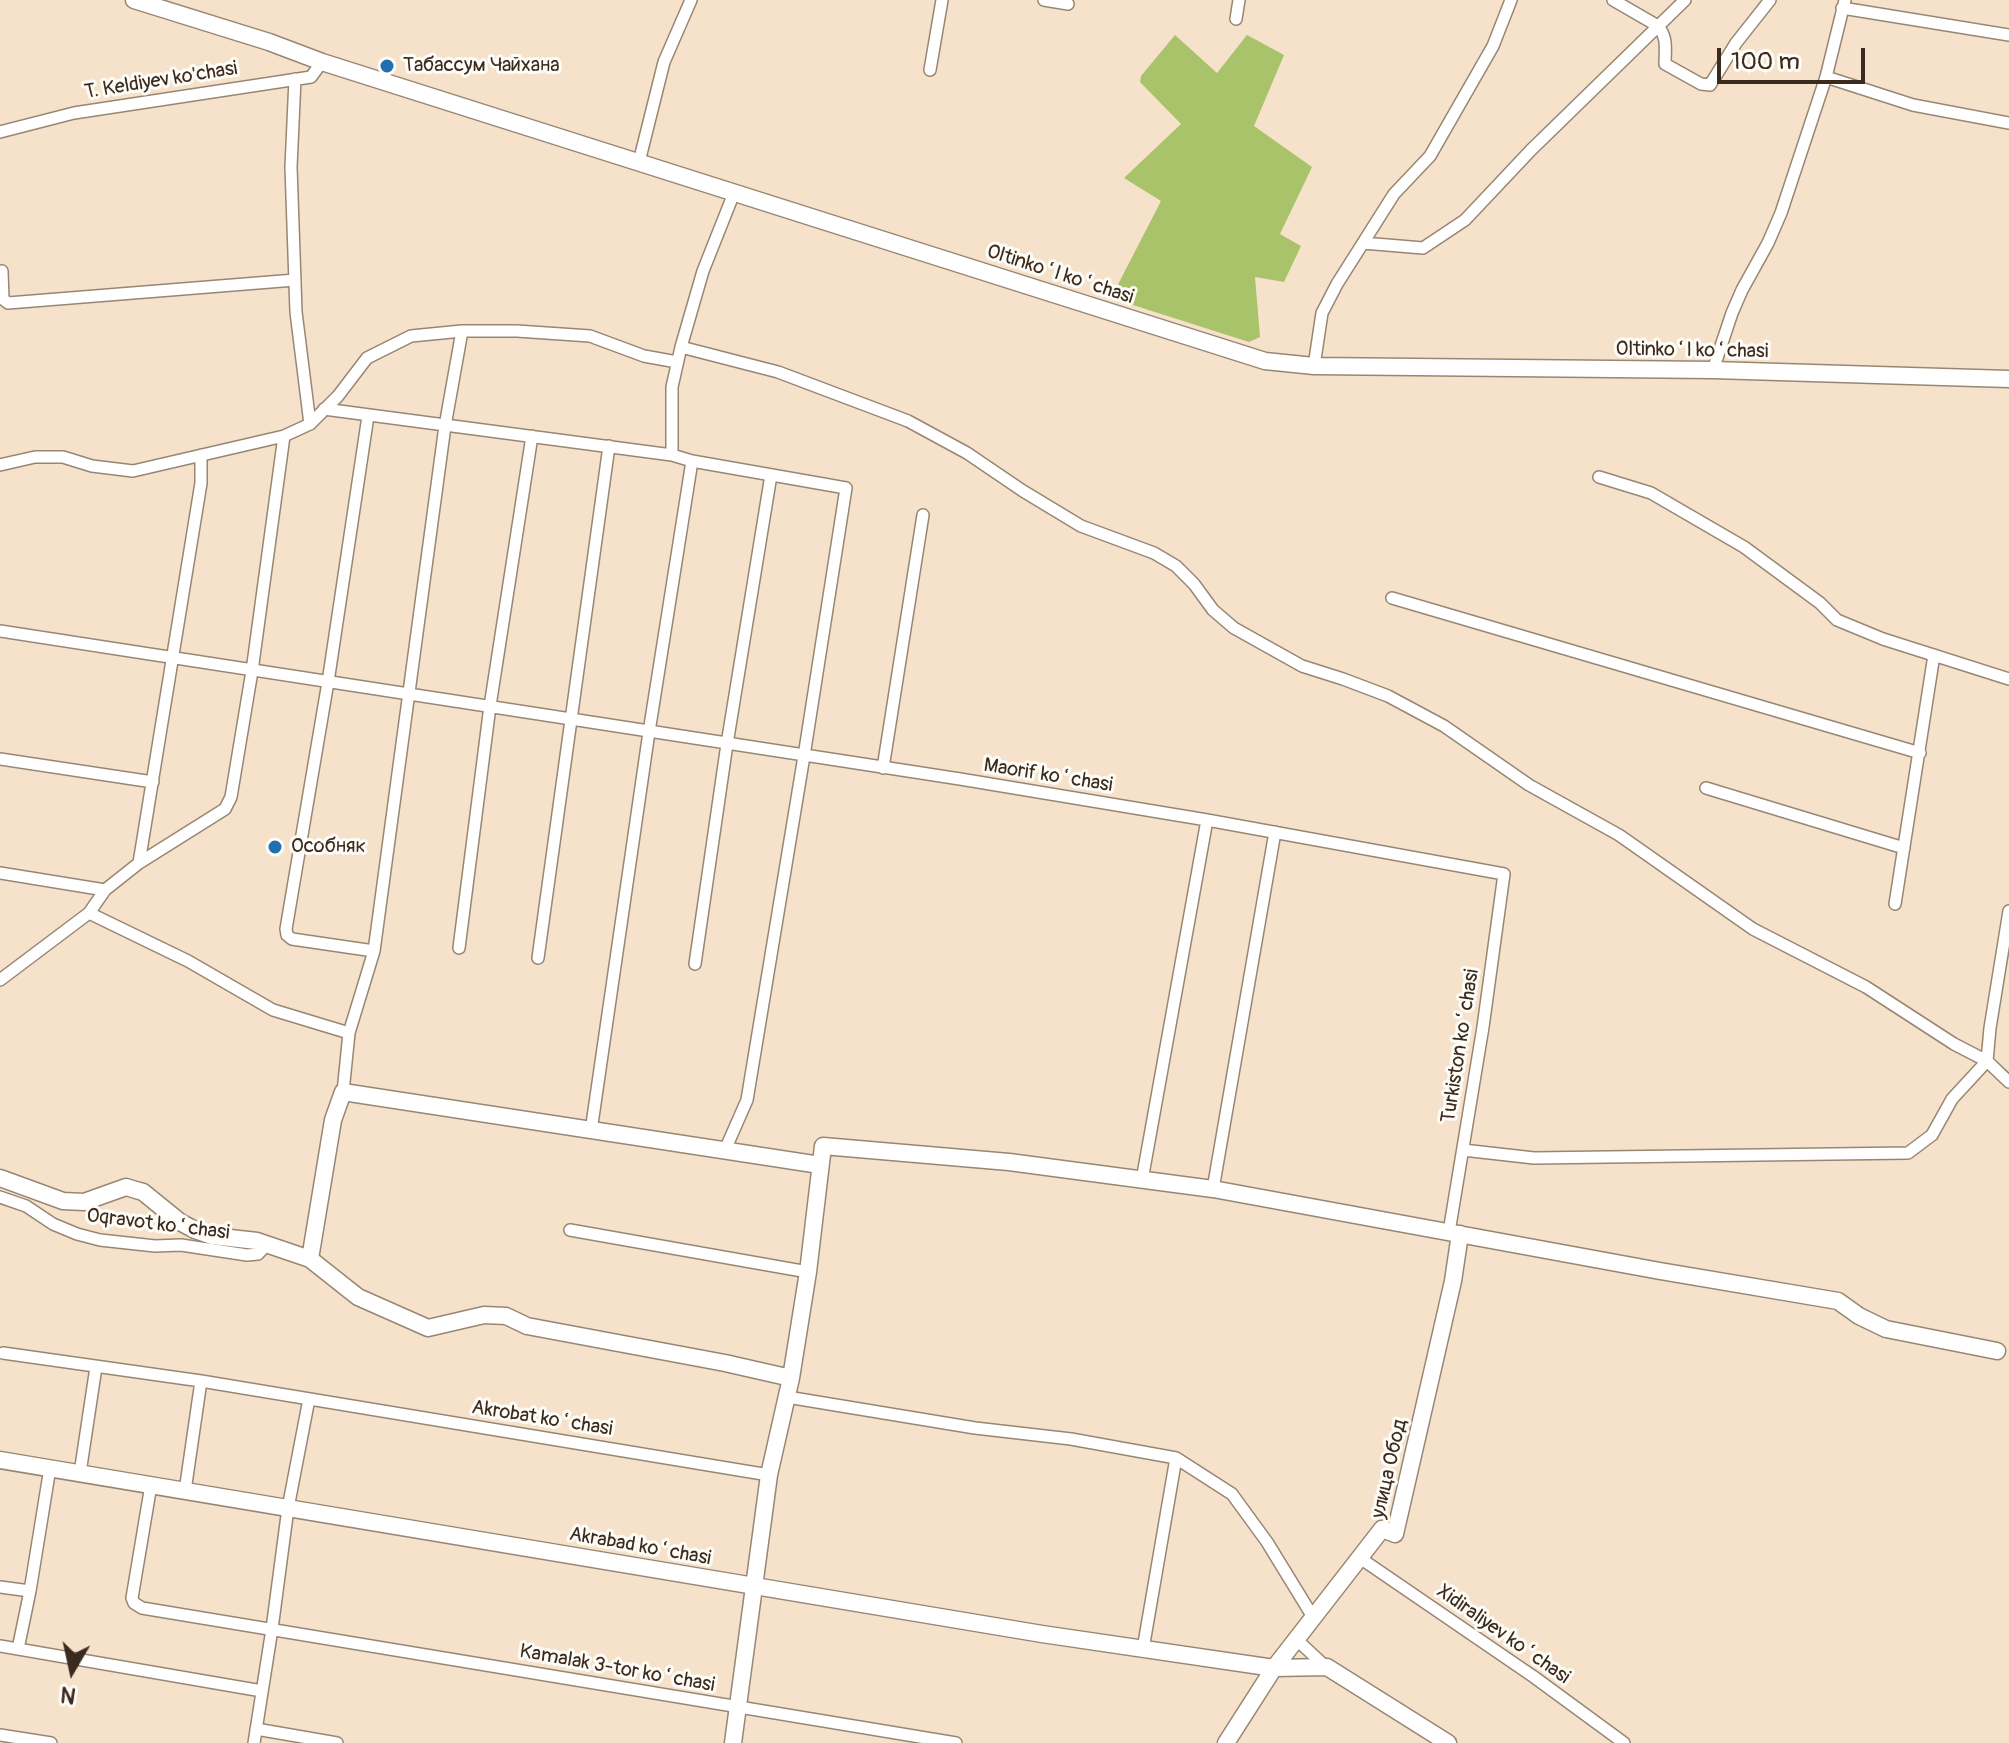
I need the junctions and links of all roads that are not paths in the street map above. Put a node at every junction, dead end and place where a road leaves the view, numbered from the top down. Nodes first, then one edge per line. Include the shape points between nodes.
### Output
1 (134, 0) edge
2 (691, 0) edge
3 (942, 0) edge
4 (1044, 0) edge
5 (1239, 0) edge
6 (1511, 0) edge
7 (1613, 0) edge
8 (1685, 0) edge
9 (1770, 0) edge
10 (1068, 4) dead end
11 (1844, 4) edge
12 (1236, 19) dead end
13 (1658, 26) junction
14 (2009, 35) edge
15 (322, 62) junction
16 (930, 70) dead end
17 (1826, 77) junction
18 (295, 79) junction
19 (2009, 123) edge
20 (0, 132) edge
21 (639, 162) junction
22 (734, 193) junction
23 (1363, 243) junction
24 (2, 271) edge
25 (295, 280) junction
26 (462, 331) junction
27 (681, 347) junction
28 (677, 362) junction
29 (1314, 366) junction
30 (1713, 370) junction
31 (2009, 379) edge
32 (324, 409) junction
33 (368, 416) junction
34 (310, 424) junction
35 (445, 426) junction
36 (284, 436) junction
37 (532, 436) junction
38 (609, 446) junction
39 (201, 455) junction
40 (672, 455) junction
41 (692, 461) junction
42 (0, 465) edge
43 (771, 475) junction
44 (1599, 477) dead end
45 (923, 515) dead end
46 (1392, 598) dead end
47 (0, 631) edge
48 (1934, 655) junction
49 (173, 659) junction
50 (252, 671) junction
51 (2009, 679) edge
52 (328, 682) junction
53 (409, 694) junction
54 (490, 706) junction
55 (572, 719) junction
56 (649, 732) junction
57 (727, 744) junction
58 (1920, 753) junction
59 (804, 756) junction
60 (0, 759) edge
61 (883, 768) junction
62 (153, 782) junction
63 (1706, 788) dead end
64 (1207, 820) junction
65 (1275, 832) junction
66 (1904, 848) junction
67 (139, 863) junction
68 (0, 873) edge
69 (105, 890) junction
70 (1895, 904) dead end
71 (2009, 911) edge
72 (89, 913) junction
73 (459, 948) dead end
74 (374, 951) junction
75 (538, 958) dead end
76 (695, 964) dead end
77 (2004, 971) edge
78 (0, 980) edge
79 (2003, 985) edge
80 (349, 1033) junction
81 (1987, 1061) junction
82 (2009, 1082) edge
83 (343, 1092) junction
84 (591, 1131) junction
85 (725, 1150) junction
86 (1463, 1150) junction
87 (820, 1165) junction
88 (0, 1178) edge
89 (1142, 1180) junction
90 (1213, 1189) junction
91 (0, 1197) edge
92 (570, 1230) dead end
93 (1454, 1233) junction
94 (267, 1244) junction
95 (310, 1259) junction
96 (808, 1272) junction
97 (1997, 1351) dead end
98 (3, 1353) dead end
99 (96, 1367) junction
100 (791, 1378) junction
101 (201, 1381) junction
102 (787, 1397) junction
103 (309, 1399) junction
104 (1176, 1458) junction
105 (0, 1460) edge
106 (50, 1468) junction
107 (80, 1473) junction
108 (769, 1475) junction
109 (151, 1485) junction
110 (185, 1491) junction
111 (288, 1508) junction
112 (1360, 1558) junction
113 (753, 1586) junction
114 (0, 1587) edge
115 (30, 1591) junction
116 (1313, 1617) junction
117 (272, 1629) junction
118 (1296, 1639) junction
119 (0, 1646) edge
120 (18, 1649) junction
121 (1143, 1649) junction
122 (1327, 1667) junction
123 (1274, 1668) junction
124 (262, 1691) junction
125 (739, 1708) junction
126 (256, 1729) junction
127 (0, 1735) edge
128 (1615, 1741) edge
129 (51, 1743) edge
130 (254, 1743) edge
131 (337, 1743) edge
132 (733, 1743) edge
133 (956, 1743) edge
134 (1226, 1743) edge
135 (1448, 1743) edge

1 - 15 street, Oltinkoʻl koʻchasi
2 - 21 street via 664,62
3 - 16 street
4 - 10 street
5 - 12 street
6 - 23 street via 1493,46 1430,156 1394,194
7 - 13 street
8 - 13 street
9 - 13 street via 1710,85 1665,64 1666,42
11 - 14 street
11 - 17 street
13 - 23 street via 1465,220 1423,248
15 - 18 street, T. Keldiyev ko'chasi via 311,77
15 - 21 street, Oltinkoʻl koʻchasi
17 - 19 street via 1913,105
17 - 30 street via 1781,213 1732,313
18 - 20 street, T. Keldiyev ko'chasi via 74,113
18 - 25 street
21 - 22 street, Oltinkoʻl koʻchasi
22 - 27 street
22 - 29 street, Oltinkoʻl koʻchasi via 1265,361
23 - 29 street via 1322,313
24 - 25 street via 3,299 8,303
25 - 34 street
26 - 28 street via 590,336
26 - 32 street via 411,336 367,358
26 - 35 street
27 - 28 street
27 - 81 street via 778,372 908,421 1081,526 1154,553 1176,566 1234,628 1302,666 1388,696 1444,726 1529,785 1619,835 1753,929 1866,987
28 - 40 street
29 - 30 street, Oltinkoʻl koʻchasi
30 - 31 street, Oltinkoʻl koʻchasi
32 - 33 street
32 - 34 street
33 - 35 street
33 - 52 street
34 - 36 street
35 - 37 street
35 - 53 street
36 - 39 street
36 - 50 street
37 - 38 street
37 - 54 street
38 - 40 street
38 - 55 street
39 - 42 street via 133,471 63,457
39 - 49 street
40 - 41 street
41 - 43 street
41 - 56 street
43 - 57 street
43 - 59 street via 846,488
44 - 48 street via 1651,493 1744,547 1837,620
45 - 61 street
46 - 58 street
47 - 49 street, Maorif koʻchasi
48 - 51 street
48 - 58 street
49 - 50 street, Maorif koʻchasi
49 - 62 street
50 - 52 street, Maorif koʻchasi
50 - 67 street via 225,809
52 - 53 street, Maorif koʻchasi
52 - 74 street via 287,935
53 - 54 street, Maorif koʻchasi
53 - 74 street
54 - 55 street, Maorif koʻchasi
54 - 73 street
55 - 56 street, Maorif koʻchasi
55 - 75 street
56 - 57 street, Maorif koʻchasi
56 - 84 street
57 - 59 street, Maorif koʻchasi
57 - 76 street
58 - 66 street
59 - 61 street, Maorif koʻchasi
59 - 85 street via 747,1100
60 - 62 street
61 - 64 street, Maorif koʻchasi
62 - 67 street
63 - 66 street
64 - 65 street, Turkiston koʻchasi
64 - 89 street
65 - 86 street, Turkiston koʻchasi via 1504,874
65 - 90 street
66 - 70 street
67 - 69 street
68 - 69 street
69 - 72 street
71 - 77 street
72 - 78 street
72 - 80 street via 273,1010
74 - 80 street
77 - 79 street
79 - 81 street
80 - 83 street
81 - 82 street
81 - 86 street, Turkiston koʻchasi via 1952,1099 1932,1135 1908,1153 1534,1158
83 - 84 street
83 - 95 street via 333,1120
84 - 85 street
85 - 87 street
86 - 93 street
87 - 89 street via 823,1146
87 - 96 street
88 - 94 street via 74,1203 126,1187 143,1192 195,1230
89 - 90 street
90 - 93 street
91 - 94 street, Oqravot koʻchasi via 100,1240 247,1255 258,1254
92 - 96 street
93 - 97 street via 1838,1301 1886,1329
93 - 112 street, улица Обод via 1453,1281 1395,1534 1382,1529
94 - 95 street
95 - 100 street via 358,1297 428,1328 484,1315 506,1316 527,1326
96 - 100 street
98 - 99 street, Akrobat koʻchasi
99 - 101 street, Akrobat koʻchasi
99 - 107 street
100 - 102 street
101 - 103 street, Akrobat koʻchasi
101 - 110 street
102 - 104 street
102 - 108 street
103 - 108 street, Akrobat koʻchasi
103 - 111 street
104 - 116 street via 1232,1494
104 - 121 street
105 - 106 street, Akrabad koʻchasi
106 - 107 street, Akrabad koʻchasi
106 - 115 street
107 - 109 street, Akrabad koʻchasi
108 - 113 street
109 - 110 street, Akrabad koʻchasi
109 - 117 street, Kamalak 3-tor koʻchasi via 134,1603
110 - 111 street, Akrabad koʻchasi
111 - 113 street, Akrabad koʻchasi
111 - 117 street
112 - 116 street, улица Обод
112 - 128 street, Xidiraliyev koʻchasi via 1534,1677
113 - 121 street, Akrabad koʻchasi
113 - 125 street
114 - 115 street
115 - 120 street
116 - 118 street, улица Обод
117 - 124 street
117 - 125 street, Kamalak 3-tor koʻchasi
118 - 122 street
118 - 123 street, улица Обод
119 - 120 street
120 - 124 street
121 - 123 street, Akrabad koʻchasi
122 - 123 street, Akrabad koʻchasi
122 - 135 street
123 - 134 street, улица Обод
124 - 126 street
125 - 132 street
125 - 133 street, Kamalak 3-tor koʻchasi
126 - 130 street
126 - 131 street
127 - 129 street

